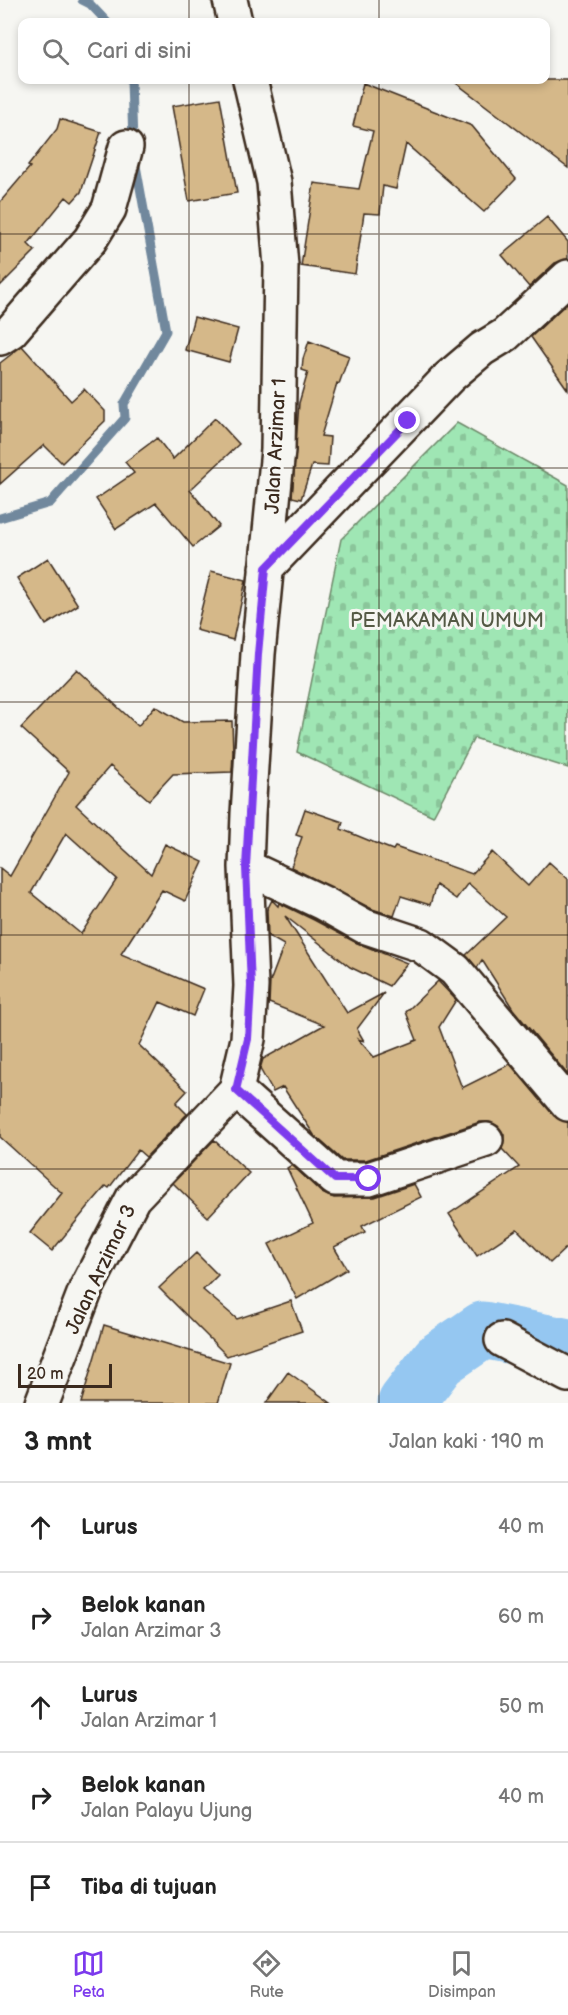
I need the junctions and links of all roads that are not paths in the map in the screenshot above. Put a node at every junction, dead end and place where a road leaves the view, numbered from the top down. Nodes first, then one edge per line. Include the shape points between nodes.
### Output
1 (230, 0) edge
2 (234, 18) edge
3 (244, 84) edge
4 (126, 147) dead end
5 (568, 277) edge
6 (0, 338) edge
7 (266, 568) junction
8 (246, 867) junction
9 (236, 1090) junction
10 (568, 1104) edge
11 (486, 1140) dead end
12 (502, 1340) dead end
13 (568, 1375) edge
14 (42, 1403) edge

1 - 2 street
3 - 7 street, Jalan Arzimar 1 via 274,182 281,266 278,450
4 - 6 street via 109,209 90,240 11,331
5 - 7 street via 505,335 449,377
7 - 8 street, Jalan Arzimar 1
8 - 9 street via 251,986 248,1039
8 - 10 street via 364,926 421,945 455,970
9 - 11 street via 335,1179 369,1179
9 - 14 street, Jalan Arzimar 3 via 133,1198 87,1289
12 - 13 street

